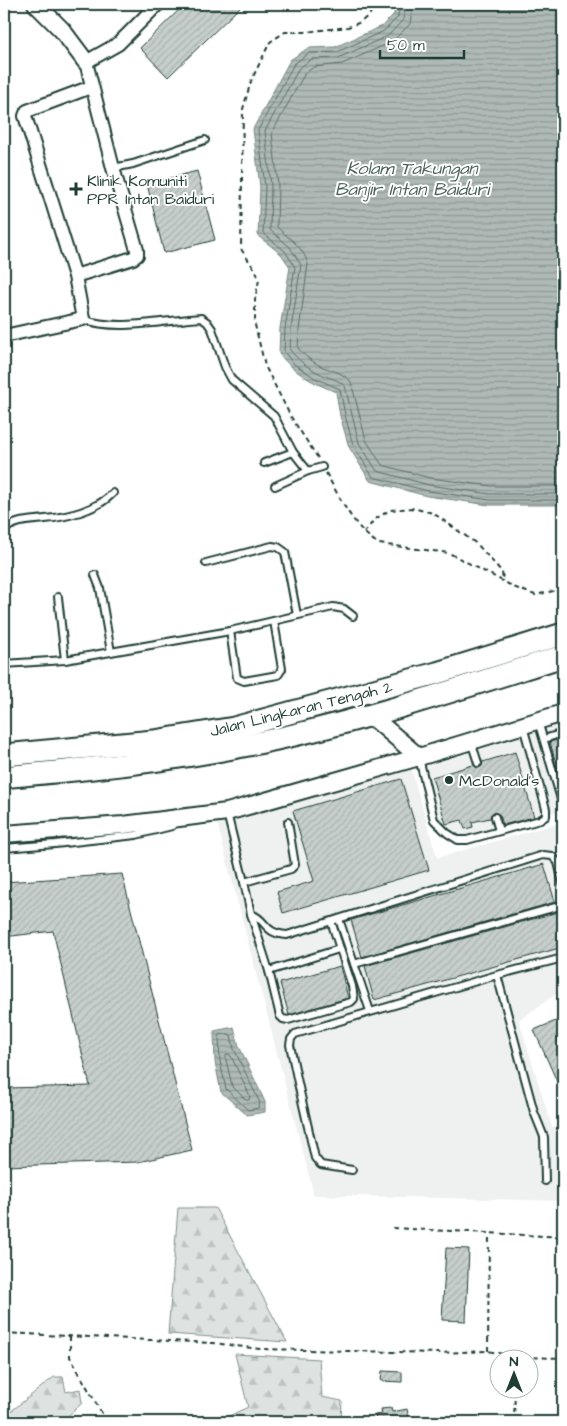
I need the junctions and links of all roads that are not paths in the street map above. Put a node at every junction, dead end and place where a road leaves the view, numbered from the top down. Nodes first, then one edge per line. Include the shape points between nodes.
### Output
1 (158, 4) edge
2 (41, 5) edge
3 (86, 62) junction
4 (91, 87) junction
5 (205, 140) dead end
6 (113, 168) junction
7 (75, 276) junction
8 (83, 319) junction
9 (4, 336) edge
10 (292, 452) junction
11 (264, 463) dead end
12 (322, 466) road end
13 (308, 471) junction
14 (275, 486) dead end
15 (113, 493) dead end
16 (4, 522) edge
17 (15, 522) junction
18 (4, 530) edge
19 (206, 563) dead end
20 (95, 575) dead end
21 (58, 597) dead end
22 (297, 615) junction
23 (353, 616) dead end
24 (274, 621) junction
25 (230, 631) junction
26 (563, 634) edge
27 (111, 652) junction
28 (563, 656) edge
29 (65, 660) junction
30 (4, 664) edge
31 (563, 713) edge
32 (370, 716) junction
33 (530, 723) junction
34 (563, 733) edge
35 (544, 739) junction
36 (471, 740) junction
37 (10, 752) edge
38 (419, 757) junction
39 (478, 763) dead end
40 (4, 777) edge
41 (563, 806) edge
42 (226, 812) junction
43 (495, 816) dead end
44 (288, 822) dead end
45 (499, 831) junction
46 (4, 834) edge
47 (4, 848) edge
48 (244, 882) junction
49 (563, 883) edge
50 (563, 905) edge
51 (250, 914) junction
52 (340, 919) junction
53 (332, 921) junction
54 (339, 949) junction
55 (563, 958) edge
56 (354, 964) junction
57 (269, 971) junction
58 (497, 975) junction
59 (370, 1012) junction
60 (352, 1170) dead end
61 (545, 1181) dead end

1 - 3 street via 118,44
2 - 3 street
3 - 4 street
4 - 6 street
4 - 7 street via 27,111 25,116
5 - 6 lane
6 - 7 street via 137,255
7 - 8 street
8 - 9 street
8 - 10 lane via 95,324 125,325 201,318 212,329 232,380 274,416
10 - 11 lane
10 - 13 lane
12 - 13 lane
13 - 14 lane
15 - 17 lane via 107,500 66,516
16 - 17 lane
17 - 18 lane
19 - 22 lane via 272,546 282,548
20 - 27 lane
21 - 29 lane
22 - 23 lane via 338,607
22 - 24 lane
24 - 25 lane
24 - 25 lane via 282,669 278,675 240,680
25 - 27 lane
26 - 37 highway, Jalan Lingkaran Tengah 2 via 437,673 234,728 154,741
27 - 29 lane
28 - 32 highway, Jalan Lingkaran Tengah 2
29 - 30 lane
31 - 33 street
32 - 38 street
32 - 40 highway, Jalan Lingkaran Tengah 2 via 244,746 158,761
33 - 35 lane
33 - 36 street
33 - 45 lane via 546,816
34 - 35 lane
35 - 41 lane
36 - 38 street
36 - 39 lane
38 - 42 street
38 - 45 lane via 434,820 447,833 458,840 467,840
42 - 46 street via 123,825
42 - 47 lane via 136,835
42 - 48 lane
43 - 45 lane
44 - 48 lane via 295,865
48 - 51 lane
49 - 52 lane via 558,862 552,856 543,855
50 - 56 lane
51 - 53 lane via 257,916 268,930 287,935
51 - 57 lane
52 - 53 lane
52 - 56 lane
53 - 54 lane
54 - 57 lane
54 - 57 lane via 355,996 351,1002 282,1019
55 - 58 lane
56 - 59 lane
58 - 59 lane
58 - 61 lane via 534,1112 544,1137
59 - 60 lane via 295,1034 290,1045 316,1158 321,1165

